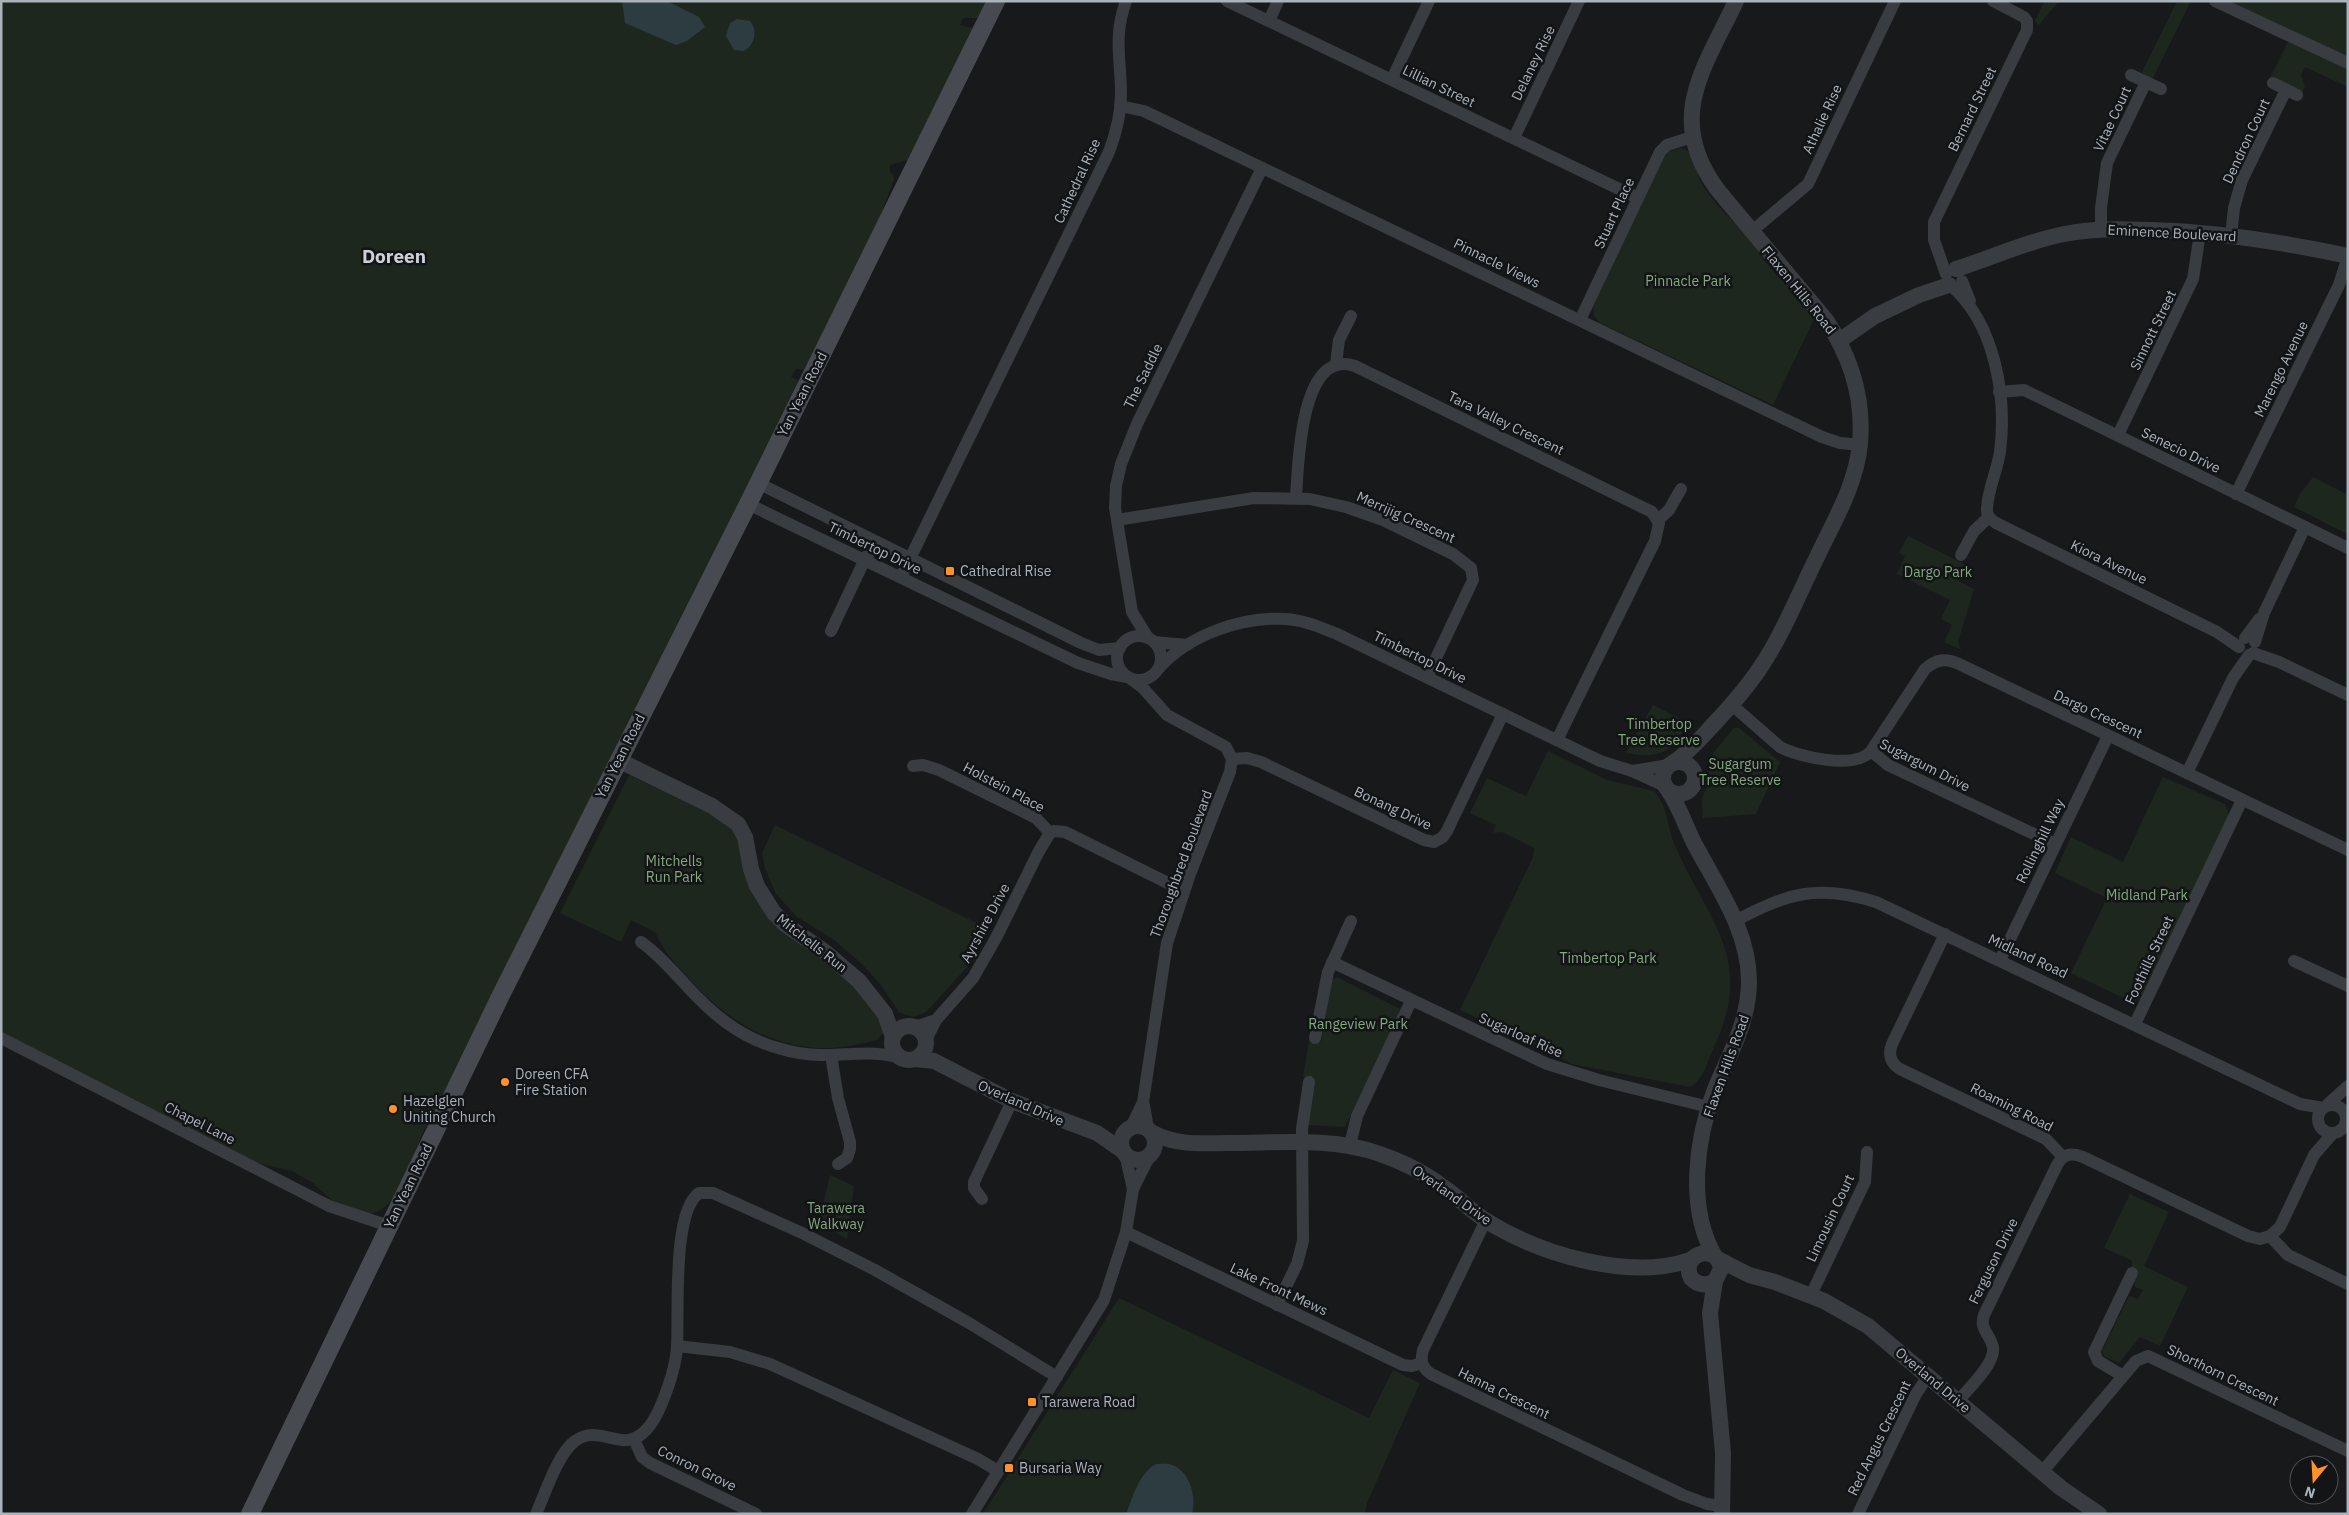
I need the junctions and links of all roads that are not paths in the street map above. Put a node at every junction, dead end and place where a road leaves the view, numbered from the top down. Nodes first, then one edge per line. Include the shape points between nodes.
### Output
1 (996, 1) edge
2 (1126, 1) edge
3 (1227, 1) edge
4 (1278, 1) edge
5 (1429, 1) edge
6 (1580, 1) edge
7 (1736, 1) edge
8 (1895, 1) edge
9 (1994, 1) edge
10 (2215, 1) edge
11 (1269, 21) junction
12 (2348, 63) edge
13 (2131, 75) dead end
14 (1392, 79) junction
15 (2146, 82) junction
16 (2273, 83) dead end
17 (2161, 89) dead end
18 (1120, 106) junction
19 (1692, 137) junction
20 (1514, 138) junction
21 (1262, 168) junction
22 (1638, 198) junction
23 (2102, 229) junction
24 (1752, 231) junction
25 (2200, 233) junction
26 (2231, 236) junction
27 (2348, 256) edge
28 (1953, 277) junction
29 (1351, 316) dead end
30 (1580, 320) junction
31 (1837, 337) junction
32 (1336, 364) junction
33 (1999, 392) junction
34 (2118, 435) junction
35 (1860, 445) junction
36 (758, 483) junction
37 (1681, 489) dead end
38 (2236, 494) junction
39 (1296, 498) junction
40 (748, 504) junction
41 (1989, 517) junction
42 (1117, 520) junction
43 (1658, 520) junction
44 (2305, 527) junction
45 (878, 542) junction
46 (2348, 548) edge
47 (1961, 555) dead end
48 (865, 559) junction
49 (910, 559) junction
50 (901, 577) junction
51 (1132, 612) junction
52 (831, 631) dead end
53 (1151, 640) junction
54 (1187, 645) junction
55 (2248, 646) junction
56 (1121, 647) junction
57 (1157, 671) junction
58 (1427, 677) junction
59 (1129, 678) junction
60 (2348, 695) edge
61 (1732, 705) junction
62 (1158, 706) junction
63 (1503, 714) junction
64 (2108, 736) junction
65 (1558, 740) junction
66 (1699, 741) junction
67 (1871, 751) junction
68 (1232, 759) junction
69 (618, 760) junction
70 (1671, 764) junction
71 (913, 766) dead end
72 (1694, 770) junction
73 (1632, 771) junction
74 (2187, 773) junction
75 (1667, 788) junction
76 (1690, 791) junction
77 (2242, 800) junction
78 (1686, 826) junction
79 (1050, 833) junction
80 (2055, 844) junction
81 (2348, 850) edge
82 (1184, 891) junction
83 (1351, 921) dead end
84 (1735, 921) junction
85 (1945, 934) junction
86 (641, 942) dead end
87 (2000, 960) junction
88 (2294, 961) dead end
89 (1332, 962) junction
90 (2348, 986) edge
91 (1411, 1001) junction
92 (885, 1014) junction
93 (936, 1020) junction
94 (2135, 1024) junction
95 (912, 1026) junction
96 (1, 1038) edge
97 (1315, 1038) dead end
98 (893, 1039) junction
99 (926, 1042) junction
100 (870, 1052) junction
101 (832, 1055) junction
102 (909, 1059) junction
103 (947, 1067) junction
104 (1309, 1082) dead end
105 (2348, 1086) edge
106 (2348, 1090) edge
107 (1012, 1101) junction
108 (1143, 1102) junction
109 (1709, 1106) junction
110 (2322, 1114) junction
111 (2346, 1115) edge
112 (1129, 1129) junction
113 (1150, 1131) junction
114 (2340, 1132) edge
115 (1097, 1133) junction
116 (1302, 1142) junction
117 (1182, 1143) junction
118 (1350, 1145) junction
119 (1867, 1152) dead end
120 (1124, 1153) junction
121 (2314, 1155) junction
122 (1150, 1156) junction
123 (2063, 1157) junction
124 (838, 1164) dead end
125 (1133, 1189) junction
126 (982, 1199) dead end
127 (1486, 1220) junction
128 (388, 1226) junction
129 (1701, 1228) junction
130 (1126, 1232) junction
131 (2270, 1236) junction
132 (1716, 1257) junction
133 (1692, 1259) junction
134 (1658, 1267) junction
135 (2132, 1273) dead end
136 (1749, 1275) junction
137 (1693, 1280) junction
138 (1716, 1280) junction
139 (2348, 1284) edge
140 (1811, 1295) junction
141 (1277, 1305) junction
142 (1710, 1313) junction
143 (677, 1346) junction
144 (1422, 1363) junction
145 (1928, 1376) junction
146 (2123, 1376) junction
147 (1057, 1377) junction
148 (1958, 1401) junction
149 (634, 1439) junction
150 (2348, 1451) edge
151 (998, 1470) junction
152 (2042, 1472) junction
153 (1722, 1510) edge
154 (250, 1514) edge
155 (536, 1514) edge
156 (756, 1514) edge
157 (972, 1514) edge
158 (1858, 1514) edge
159 (2099, 1514) edge

1 - 36 main road, Yan Yean Road
2 - 18 street, Cathedral Rise via 1118,40
3 - 11 street, Lillian Street
4 - 11 street
5 - 14 street
6 - 20 street, Delaney Rise
7 - 19 street, Flaxen Hills Road via 1694,96 1690,123
8 - 24 street, Athalie Rise via 1808,184
9 - 28 street, Bernard Street via 2024,17 2027,30 1937,216 1933,234 1936,247
10 - 12 street
11 - 14 street, Lillian Street
13 - 15 street, Vitae Court
14 - 20 street, Lillian Street
15 - 17 street, Vitae Court
15 - 23 street, Vitae Court via 2107,163
16 - 26 street, Dendron Court via 2292,93 2242,180
18 - 21 street, Pinnacle Views via 1144,112
18 - 49 street, Cathedral Rise via 1109,152
19 - 22 street, Stuart Place via 1662,149
19 - 24 street, Flaxen Hills Road via 1708,176
20 - 22 street, Lillian Street
21 - 30 street, Pinnacle Views
21 - 42 street, The Saddle via 1127,445 1116,486
22 - 30 street, Stuart Place
23 - 25 street, Eminence Boulevard
23 - 28 street, Eminence Boulevard via 2044,239
24 - 31 street, Flaxen Hills Road
25 - 26 street, Eminence Boulevard
25 - 34 street, Sinnott Street via 2193,279
26 - 27 street, Eminence Boulevard
27 - 38 street, Marengo Avenue via 2339,285
28 - 31 street, Eminence Boulevard via 1875,316 1847,325
28 - 33 street via 1989,345
29 - 32 street via 1339,340
30 - 35 street, Pinnacle Views via 1822,437
31 - 35 street, Flaxen Hills Road via 1857,388
32 - 39 street via 1323,374 1304,416
32 - 43 street, Tara Valley Crescent via 1347,363 1389,382 1646,508
33 - 34 street, Senecio Drive via 2024,390
33 - 41 street via 2001,432 1997,469 1987,506
34 - 38 street, Senecio Drive
35 - 61 street, Flaxen Hills Road via 1846,496 1771,651
36 - 40 main road, Yan Yean Road
36 - 45 street, Timbertop Drive
37 - 43 street via 1669,510
38 - 44 street, Senecio Drive
39 - 42 street, Merrijig Crescent via 1234,500
39 - 58 street, Merrijig Crescent via 1364,513 1453,554 1471,568 1473,580 1470,589
40 - 48 street, Timbertop Drive
40 - 69 main road, Yan Yean Road
41 - 47 street via 1974,531
41 - 55 street, Kiora Avenue via 1996,524
42 - 51 street, The Saddle
43 - 65 street via 1655,541
44 - 46 street, Senecio Drive
44 - 55 street
45 - 48 street
45 - 49 street, Timbertop Drive
48 - 50 street, Timbertop Drive
48 - 52 street
49 - 50 street, Cathedral Rise
49 - 56 street, Timbertop Drive via 1091,647 1106,651
50 - 59 street, Timbertop Drive via 1078,663
51 - 53 street, The Saddle
51 - 56 street, The Saddle
53 - 54 street, Timbertop Drive
53 - 56 street via 1134,638
53 - 57 street via 1161,654
54 - 57 street, Timbertop Drive via 1169,657
54 - 58 street, Timbertop Drive via 1238,624 1287,619 1335,633
55 - 60 street, Kiora Avenue
55 - 74 street
56 - 59 street via 1119,667
57 - 59 street via 1144,680
57 - 62 street via 1155,695
58 - 63 street, Timbertop Drive
59 - 62 street via 1143,688
61 - 66 street, Flaxen Hills Road
61 - 67 street, Sugargum Drive via 1789,752 1843,761 1862,758
62 - 68 street via 1176,720 1226,747
63 - 65 street, Timbertop Drive
63 - 68 street, Bonang Drive via 1447,831 1434,842 1261,762 1247,758
64 - 67 street, Dargo Crescent via 1945,659 1925,669
64 - 74 street, Dargo Crescent
64 - 80 street, Rollinghill Way
65 - 73 street, Timbertop Drive via 1600,761
66 - 70 street, Flaxen Hills Road
66 - 72 street
67 - 80 street, Sugargum Drive via 1888,765
68 - 82 street, Thoroughbred Boulevard via 1225,786
69 - 92 street, Mitchells Run via 712,806 738,824 745,837 757,886 774,913 859,981
69 - 128 main road, Yan Yean Road
70 - 72 street via 1687,763
70 - 73 street, Timbertop Drive
70 - 75 street via 1664,773
71 - 79 street, Holstein Place via 932,767 957,779 1036,818
72 - 76 street via 1696,778
73 - 75 street, Timbertop Drive
74 - 77 street, Dargo Crescent
75 - 76 street via 1677,794
75 - 78 street, Flaxen Hills Road
76 - 78 street
77 - 81 street, Dargo Crescent
77 - 94 street, Foothills Street
78 - 84 street, Flaxen Hills Road
79 - 82 street, Holstein Place via 1065,832
79 - 93 street, Ayrshire Drive via 985,961
80 - 87 street, Rollinghill Way
82 - 108 street, Thoroughbred Boulevard via 1163,963
83 - 89 street
84 - 85 street, Midland Road via 1782,898 1821,892 1839,893 1876,902
84 - 109 street, Flaxen Hills Road via 1748,963 1748,995 1739,1037
85 - 87 street, Midland Road
85 - 123 street, Roaming Road via 1892,1044 1893,1063 2046,1140
86 - 101 street via 657,954 715,1016 735,1030 778,1048
87 - 94 street, Midland Road
88 - 90 street
89 - 91 street, Sugarloaf Rise
89 - 97 street
91 - 109 street, Sugarloaf Rise via 1547,1064
91 - 118 street via 1357,1116
92 - 95 street, Mitchells Run
92 - 98 street, Mitchells Run
93 - 95 street, Ayrshire Drive
93 - 99 street, Ayrshire Drive
94 - 110 street, Midland Road
95 - 98 street via 899,1029
95 - 99 street via 924,1034
96 - 128 street, Chapel Lane via 330,1206
98 - 100 street via 883,1048
98 - 102 street via 894,1051
99 - 102 street via 923,1053
99 - 103 street, Overland Drive
100 - 101 street
100 - 102 street
101 - 124 street via 838,1098 850,1145 847,1158
102 - 103 street, Overland Drive via 924,1059
103 - 107 street, Overland Drive
104 - 116 street
105 - 110 street
106 - 111 street
107 - 115 street, Overland Drive
107 - 126 street via 974,1182 974,1188
108 - 112 street, Thoroughbred Boulevard
108 - 113 street, Thoroughbred Boulevard
109 - 129 street, Flaxen Hills Road via 1698,1171
110 - 111 street via 2337,1105
110 - 114 street via 2325,1132
110 - 121 street
111 - 114 street
112 - 113 street via 1137,1126
112 - 115 street, Overland Drive via 1111,1134
112 - 120 street via 1121,1140
113 - 117 street, Overland Drive
113 - 122 street via 1156,1144
114 - 121 street
115 - 120 street, Overland Drive
116 - 117 street, Overland Drive
116 - 118 street, Overland Drive
116 - 141 street via 1302,1241 1297,1264
117 - 122 street, Overland Drive
118 - 127 street, Overland Drive via 1404,1162 1444,1187
119 - 140 street, Limousin Court via 1865,1182
120 - 122 street via 1134,1160
120 - 125 street
121 - 131 street via 2280,1227
122 - 125 street
123 - 131 street via 2077,1154 2248,1236
123 - 148 street, Ferguson Drive via 2056,1165 1982,1321 1982,1328 1993,1346 1991,1361
125 - 130 street
127 - 134 street, Overland Drive via 1514,1236 1553,1251 1615,1265
127 - 144 street via 1423,1350
128 - 154 main road, Yan Yean Road
129 - 132 street, Flaxen Hills Road
129 - 133 street, Flaxen Hills Road
130 - 141 street, Lake Front Mews
130 - 147 street via 1104,1300
131 - 139 street via 2288,1255
132 - 133 street via 1703,1252
132 - 136 street, Overland Drive
132 - 138 street via 1721,1269
133 - 134 street, Overland Drive
133 - 137 street via 1688,1269
134 - 137 street, Overland Drive
135 - 146 street via 2094,1352 2098,1361
136 - 138 street, Overland Drive via 1732,1275
136 - 140 street, Overland Drive
137 - 138 street via 1706,1285
137 - 142 street
138 - 142 street
140 - 145 street, Overland Drive via 1868,1326
141 - 144 street, Lake Front Mews via 1403,1365
142 - 153 street via 1723,1453
143 - 147 street via 683,1224 693,1197 705,1192 714,1193 802,1233 874,1270
143 - 149 street via 672,1375 658,1408 644,1434
143 - 151 street via 730,1352 770,1364
144 - 153 street, Hanna Crescent via 1431,1374 1683,1495
145 - 148 street, Overland Drive
145 - 158 street, Red Angus Crescent via 1916,1394
146 - 150 street, Shorthorn Crescent via 2136,1362 2148,1356
146 - 152 street, Shorthorn Crescent
147 - 151 street
148 - 152 street, Overland Drive
149 - 155 street via 621,1440 592,1434 574,1442 563,1455
149 - 156 street, Conron Grove via 642,1457 650,1463
151 - 157 street
152 - 159 street, Overland Drive

